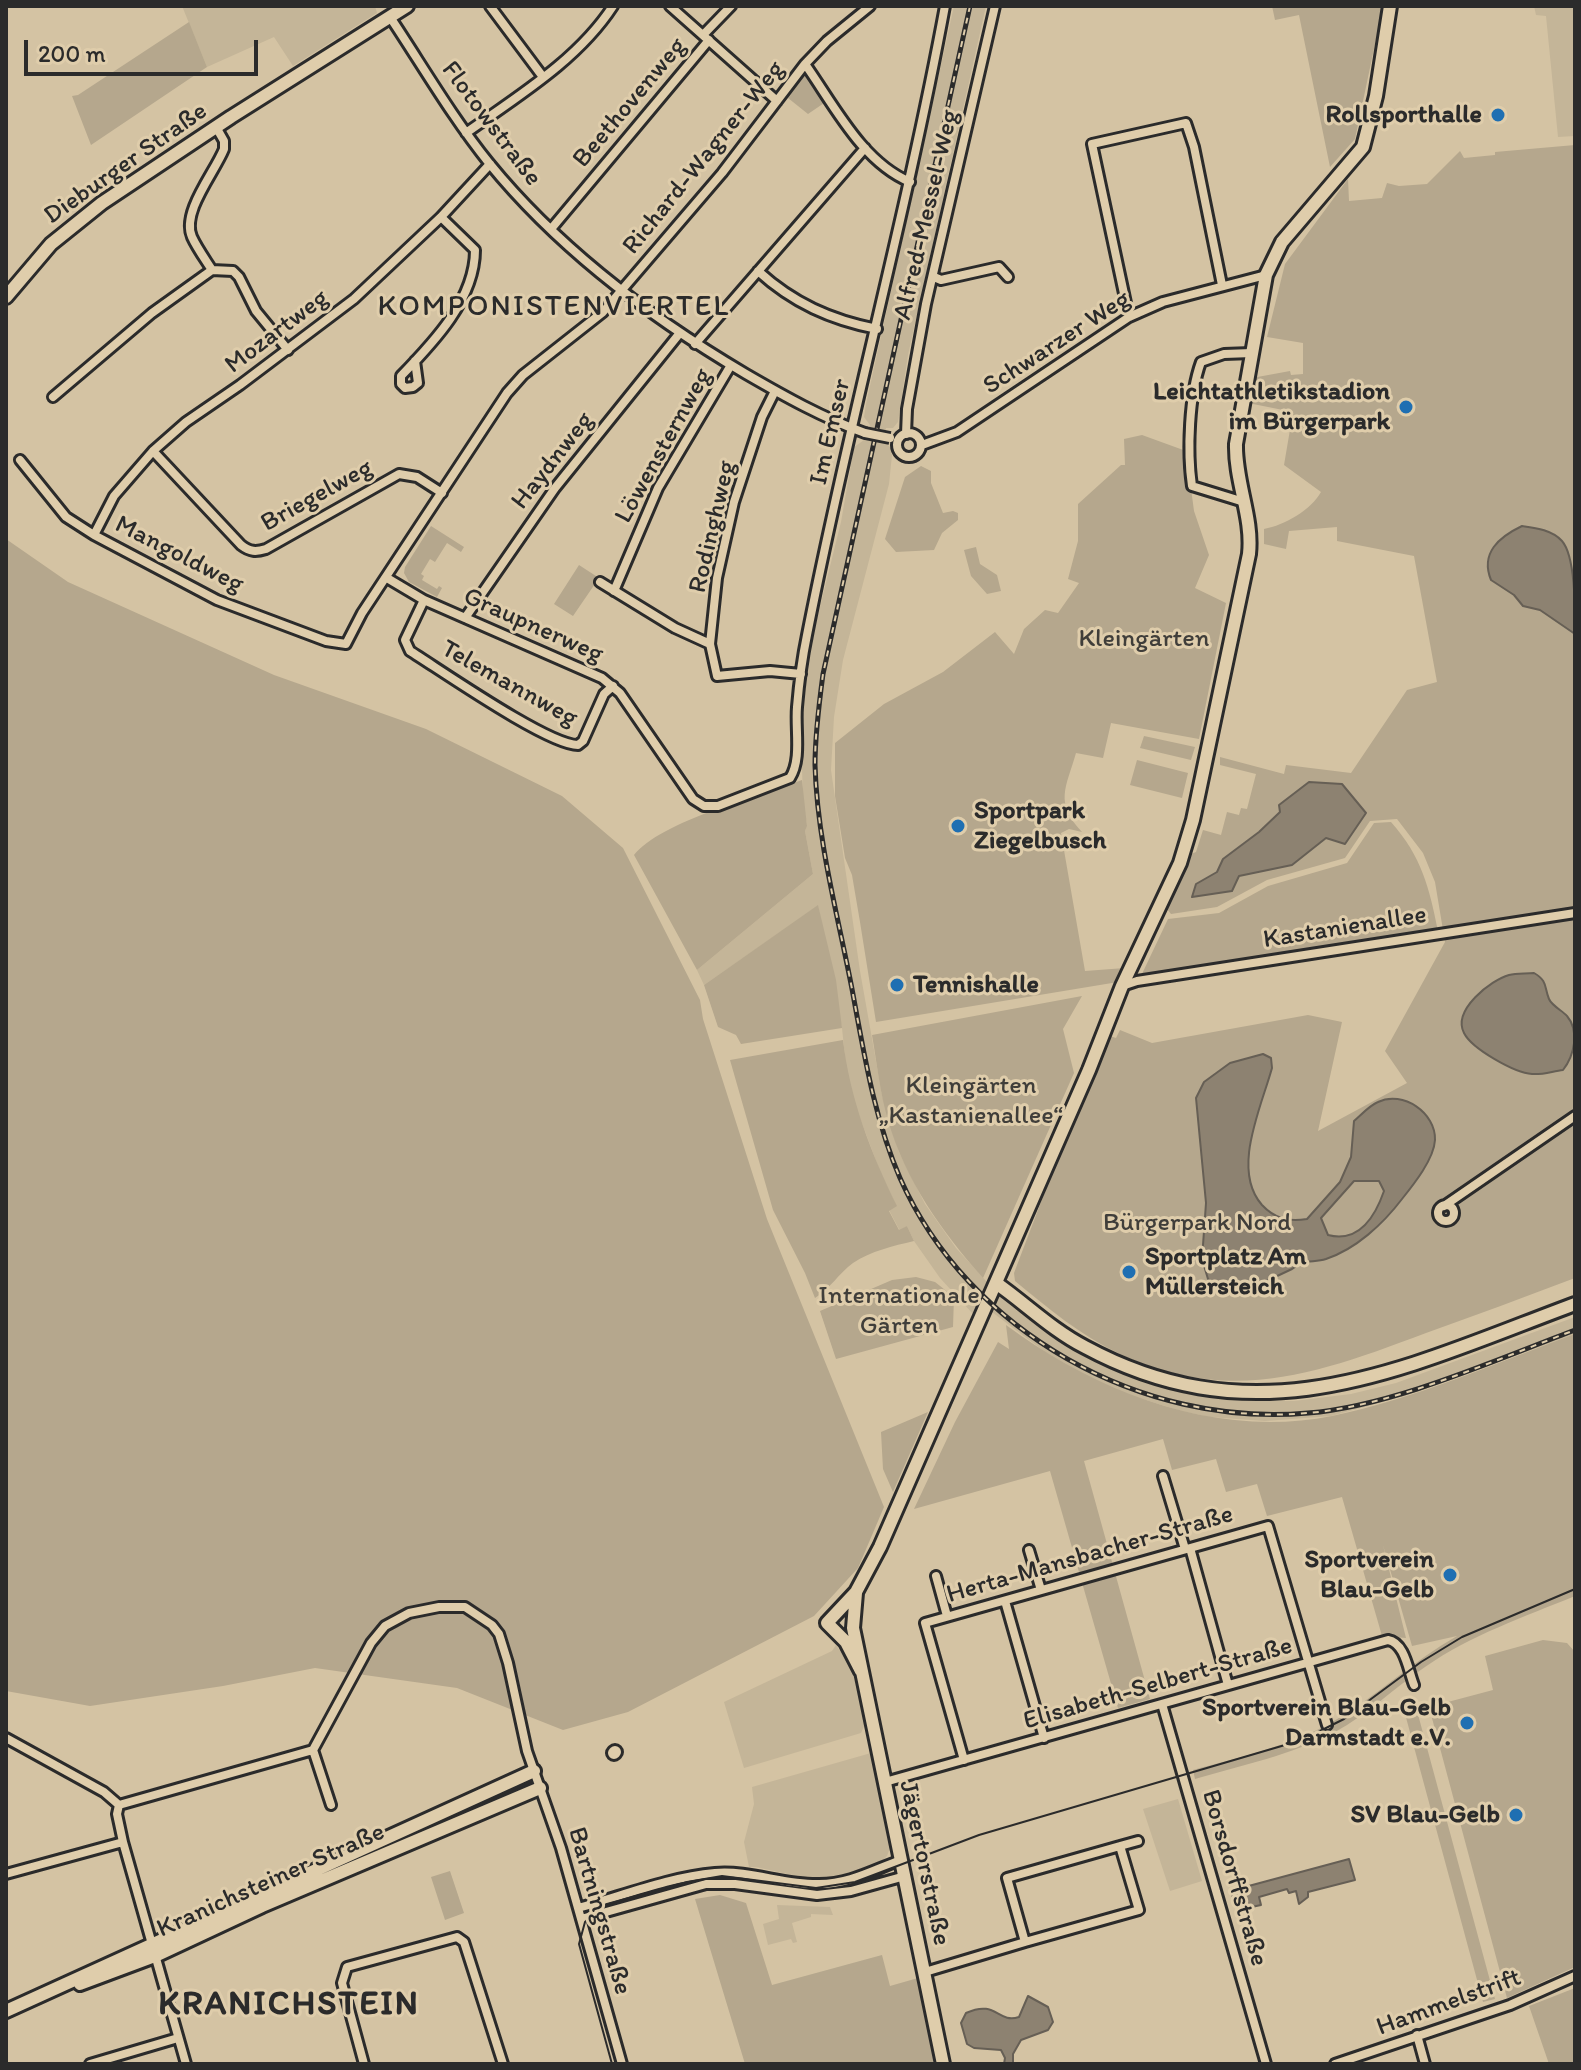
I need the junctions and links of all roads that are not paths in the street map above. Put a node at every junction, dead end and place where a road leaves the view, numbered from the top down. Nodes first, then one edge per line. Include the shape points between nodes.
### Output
1 (407, 6) edge
2 (490, 6) edge
3 (613, 6) edge
4 (670, 6) edge
5 (731, 6) edge
6 (870, 6) edge
7 (945, 6) edge
8 (995, 6) edge
9 (1390, 6) edge
10 (390, 17) junction
11 (706, 37) junction
12 (805, 64) junction
13 (543, 77) junction
14 (777, 101) junction
15 (216, 127) junction
16 (466, 133) junction
17 (865, 148) junction
18 (490, 164) junction
19 (910, 182) junction
20 (441, 217) junction
21 (551, 229) junction
22 (212, 270) junction
23 (758, 271) junction
24 (1266, 275) junction
25 (934, 277) junction
26 (1008, 277) dead end
27 (1222, 285) junction
28 (622, 291) junction
29 (6, 297) edge
30 (1129, 317) junction
31 (877, 329) junction
32 (679, 334) junction
33 (695, 344) junction
34 (288, 350) junction
35 (1252, 353) junction
36 (415, 361) dead end
37 (731, 365) junction
38 (775, 391) junction
39 (53, 397) dead end
40 (852, 429) junction
41 (906, 434) junction
42 (893, 440) junction
43 (922, 445) junction
44 (153, 451) junction
45 (20, 460) dead end
46 (442, 493) junction
47 (1244, 502) junction
48 (94, 535) junction
49 (387, 578) junction
50 (600, 582) dead end
51 (614, 591) junction
52 (424, 600) junction
53 (465, 618) junction
54 (346, 644) joint
55 (710, 644) junction
56 (801, 674) junction
57 (613, 686) junction
58 (704, 806) joint
59 (1575, 913) edge
60 (1127, 984) junction
61 (1575, 1116) edge
62 (1444, 1206) dead end
63 (996, 1283) junction
64 (1575, 1304) edge
65 (1163, 1476) dead end
66 (1188, 1548) junction
67 (1029, 1550) dead end
68 (936, 1576) dead end
69 (1041, 1590) junction
70 (856, 1592) junction
71 (1005, 1601) junction
72 (840, 1610) junction
73 (947, 1616) junction
74 (853, 1628) junction
75 (1308, 1662) junction
76 (861, 1671) junction
77 (1228, 1685) junction
78 (1414, 1685) dead end
79 (1162, 1704) junction
80 (1327, 1725) dead end
81 (6, 1738) edge
82 (1044, 1738) junction
83 (313, 1750) junction
84 (964, 1760) junction
85 (534, 1771) junction
86 (885, 1782) junction
87 (540, 1788) junction
88 (119, 1805) junction
89 (331, 1805) dead end
90 (1138, 1841) dead end
91 (123, 1842) junction
92 (1120, 1846) junction
93 (901, 1860) junction
94 (6, 1874) edge
95 (905, 1876) junction
96 (578, 1908) junction
97 (581, 1919) junction
98 (1025, 1942) junction
99 (153, 1950) junction
100 (925, 1972) junction
101 (1575, 1976) edge
102 (11, 2008) edge
103 (1417, 2035) junction
104 (178, 2038) junction
105 (90, 2064) edge
106 (186, 2064) edge
107 (364, 2064) edge
108 (503, 2064) edge
109 (622, 2064) edge
110 (943, 2064) edge
111 (1266, 2064) edge
112 (1335, 2064) edge
113 (1425, 2064) edge

1 - 10 main road, Dieburger Straße
2 - 13 street
3 - 13 street via 588,38
4 - 11 street
5 - 11 street, Beethovenweg
6 - 12 street, Richard-Wagner-Weg
7 - 19 street, Im Emser
8 - 25 street, Alfred-Messel-Weg
9 - 24 main road via 1363,147 1282,242
10 - 15 main road, Dieburger Straße
10 - 16 street, Flotowstraße
11 - 14 street
11 - 21 street, Beethovenweg
12 - 14 street, Richard-Wagner-Weg
12 - 17 street
13 - 16 street
14 - 28 street, Richard-Wagner-Weg
15 - 22 street via 224,149 189,226
15 - 29 main road, Dieburger Straße via 51,244
16 - 18 street, Flotowstraße
17 - 19 street
17 - 23 street
18 - 20 street, Mozartweg
18 - 21 street, Flotowstraße
19 - 31 street, Im Emser
20 - 34 street, Mozartweg via 354,299
20 - 36 street via 475,250 475,270 443,329
21 - 28 street, Flotowstraße
22 - 34 street via 233,271 239,277 256,311
22 - 39 street
23 - 31 street via 813,310
23 - 33 street
24 - 27 street, Schwarzer Weg
24 - 35 main road
25 - 26 street via 941,280 999,267
25 - 41 street, Alfred-Messel-Weg
27 - 30 street, Schwarzer Weg
27 - 30 street via 1186,123 1092,144
28 - 32 street, Flotowstraße
28 - 46 street, Richard-Wagner-Weg via 523,375
30 - 43 street, Schwarzer Weg via 957,432
31 - 40 street, Im Emser
32 - 33 street, Flotowstraße
32 - 53 street, Haydnweg via 555,488
33 - 37 street, Flotowstraße
34 - 44 street, Mozartweg
35 - 47 main road via 1236,444
35 - 47 street via 1201,362 1189,455 1192,486
37 - 38 street, Flotowstraße
37 - 51 street, Löwensternweg via 658,488
38 - 40 street, Flotowstraße
38 - 55 street, Rodinghweg via 734,502 717,578
40 - 42 street, Flotowstraße, bridge
40 - 56 street, Im Emser
41 - 42 street
41 - 43 street
42 - 43 street, Schwarzer Weg via 903,455 918,453
44 - 46 street, Briegelweg via 241,545 257,552 399,474 417,477
44 - 48 street, Mozartweg via 114,496
45 - 48 street, Mangoldweg via 66,517
46 - 49 street, Richard-Wagner-Weg
47 - 60 main road via 1249,554 1193,820
48 - 54 street, Mangoldweg via 217,600
49 - 52 street, Graupnerweg
49 - 54 street, Richard-Wagner-Weg
50 - 51 street
51 - 55 street
52 - 53 street, Graupnerweg
52 - 57 street, Telemannweg via 405,640 410,651 569,745 583,741 604,694
53 - 57 street, Graupnerweg
55 - 56 street, Rodinghweg via 717,676
56 - 58 street, Im Emser via 796,769 790,778 718,806
57 - 58 street, Graupnerweg via 693,799
59 - 60 street, Kastanienallee
60 - 63 main road
61 - 62 street
63 - 64 main road via 1058,1331 1107,1359 1179,1384 1252,1392 1307,1390 1374,1378
63 - 70 main road
65 - 66 street
66 - 69 street, Herta-Mansbacher-Straße
66 - 75 street, Herta-Mansbacher-Straße via 1268,1526
66 - 77 street
67 - 69 street
68 - 73 street
69 - 71 street, Herta-Mansbacher-Straße
70 - 72 main road
70 - 74 main road, Jägertorstraße
71 - 73 street, Herta-Mansbacher-Straße
71 - 82 street
72 - 74 main road, Jägertorstraße
72 - 76 main road, Jägertorstraße via 827,1623 846,1642
73 - 84 street, Herta-Mansbacher-Straße via 925,1623
74 - 76 main road, Jägertorstraße
75 - 77 street, Elisabeth-Selbert-Straße
75 - 78 street, Elisabeth-Selbert-Straße via 1391,1640 1400,1646
75 - 80 street
76 - 86 main road, Jägertorstraße
77 - 79 street, Elisabeth-Selbert-Straße
79 - 82 street, Elisabeth-Selbert-Straße
79 - 111 street, Borsdorffstraße
81 - 88 street
82 - 84 street, Elisabeth-Selbert-Straße
83 - 85 street, Bartningstraße via 385,1626 409,1613 465,1607 499,1634
83 - 88 street
83 - 89 street
84 - 86 street, Elisabeth-Selbert-Straße
85 - 87 street, Bartningstraße
85 - 99 main road, Kranichsteiner Straße
86 - 93 main road, Jägertorstraße
87 - 96 street, Bartningstraße
87 - 99 main road, Kranichsteiner Straße
88 - 91 street
90 - 92 street
91 - 94 street
91 - 99 street
92 - 98 street via 1007,1878
92 - 98 street via 1139,1910
93 - 95 main road, Jägertorstraße
93 - 96 street via 855,1879 826,1884 734,1873 703,1875
95 - 97 street via 817,1895 706,1884
95 - 100 main road, Jägertorstraße
96 - 97 street, Bartningstraße
97 - 109 street, Bartningstraße
98 - 100 street
99 - 102 main road, Kranichsteiner Straße
99 - 104 street
100 - 110 main road, Jägertorstraße
101 - 103 street, Hammelstrift via 1510,2005
103 - 112 street, Hammelstrift
103 - 113 street
104 - 105 street
104 - 106 street
107 - 108 street via 342,1983 347,1967 457,1937 467,1950

